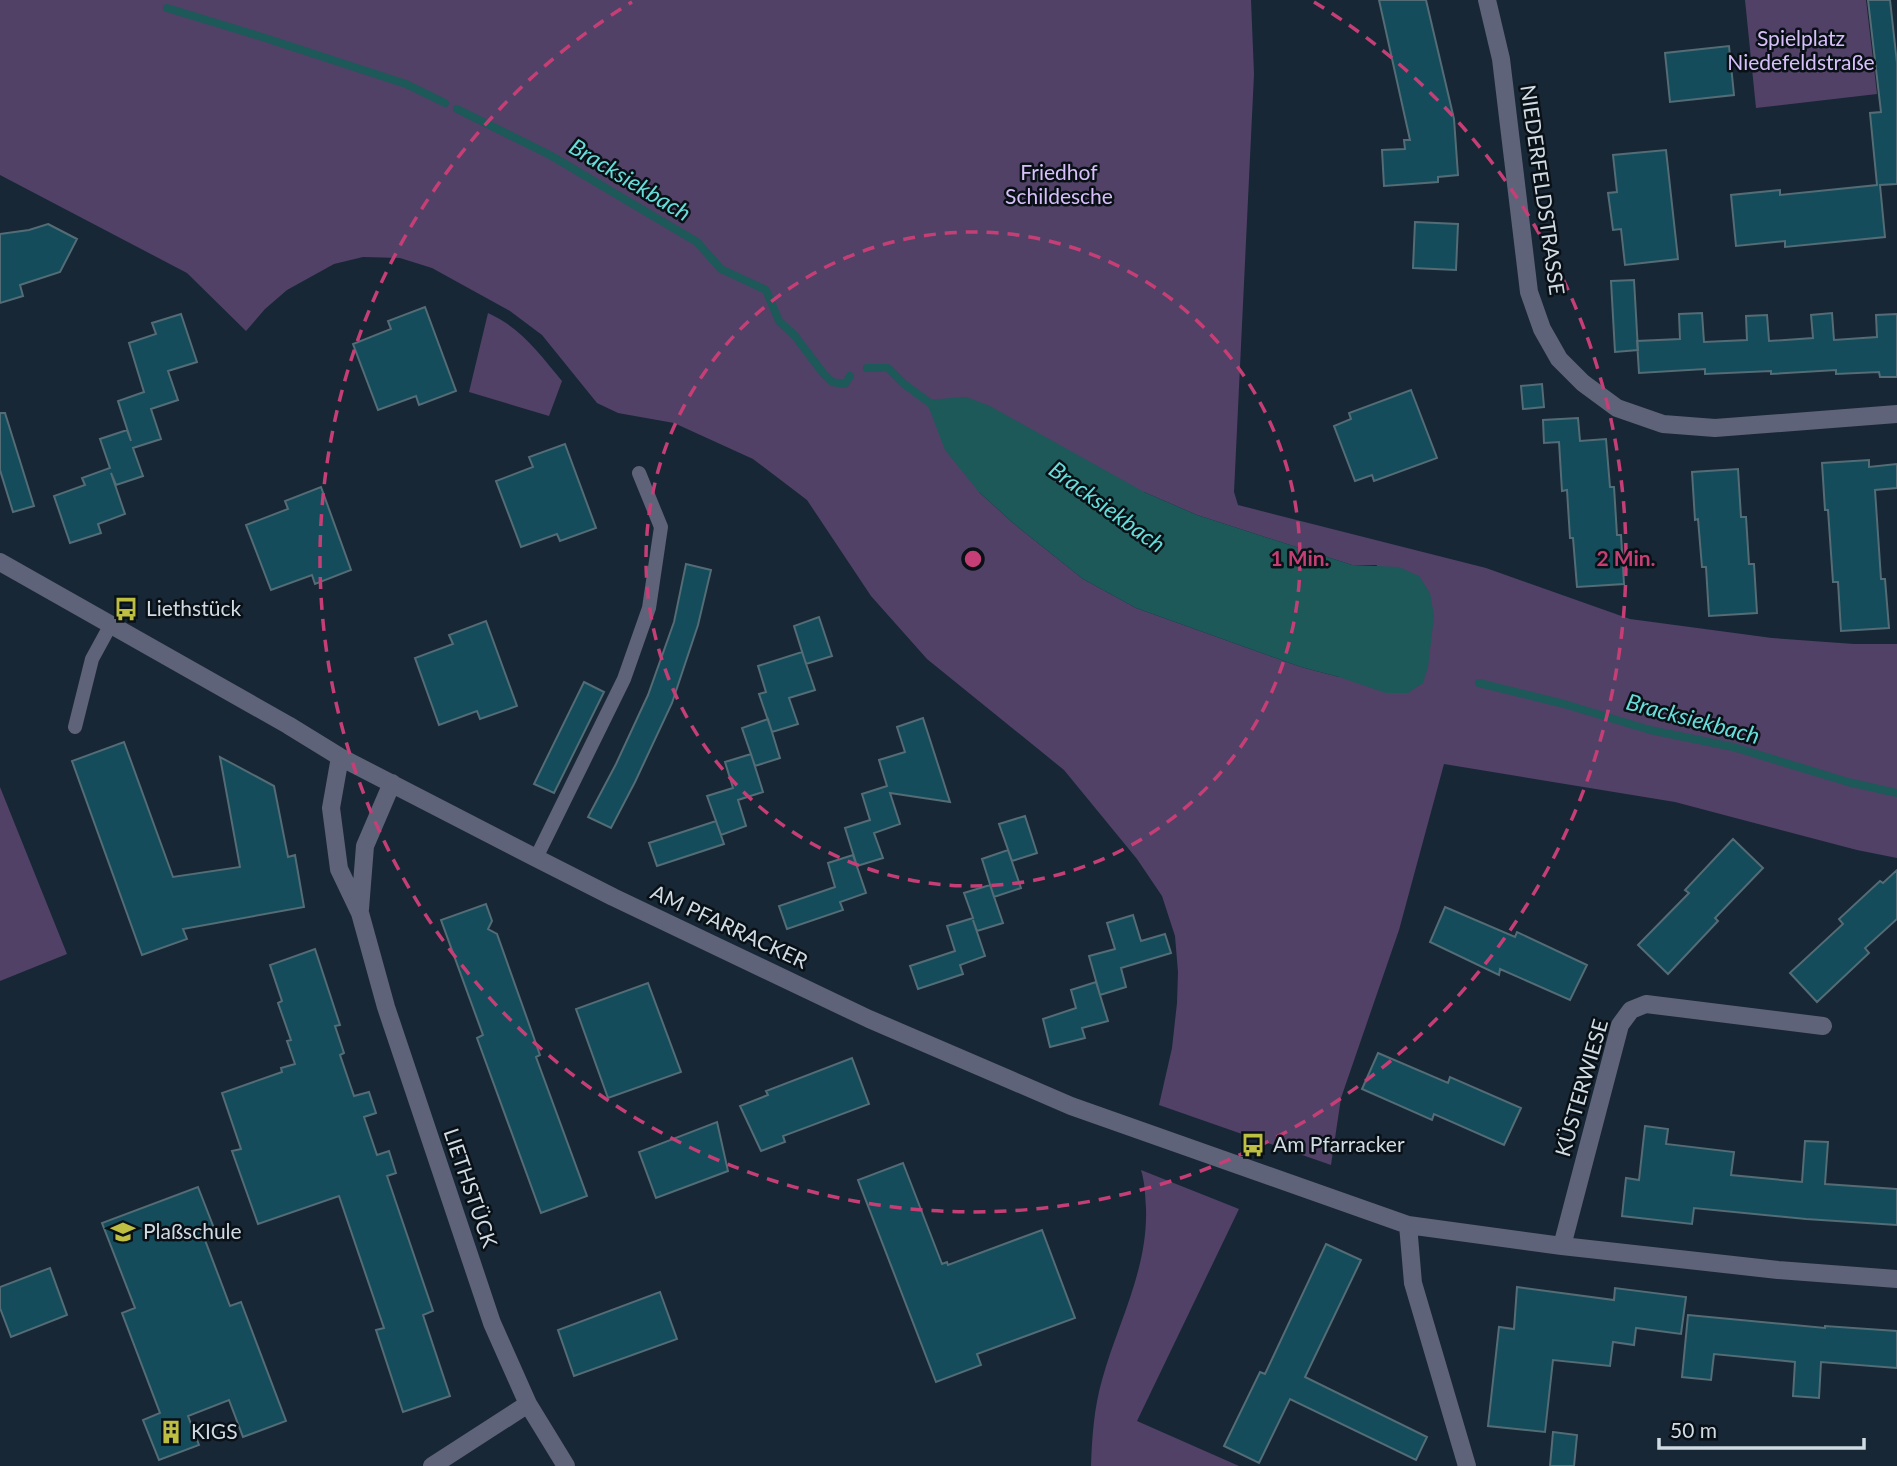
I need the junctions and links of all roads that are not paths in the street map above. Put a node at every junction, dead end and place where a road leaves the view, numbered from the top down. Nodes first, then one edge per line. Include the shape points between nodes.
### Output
1 (1487, 0) edge
2 (1897, 414) edge
3 (639, 473) dead end
4 (0, 562) edge
5 (110, 626) junction
6 (75, 727) dead end
7 (340, 757) junction
8 (392, 783) junction
9 (536, 858) junction
10 (360, 913) junction
11 (1823, 1026) dead end
12 (1408, 1225) junction
13 (1562, 1246) junction
14 (1897, 1279) edge
15 (528, 1404) junction
16 (432, 1466) edge
17 (566, 1466) edge
18 (1467, 1466) edge

1 - 2 street, NIEDERFELDSTRASSE via 1501,59 1529,292 1559,359 1617,408 1663,424 1715,428
3 - 9 lane via 661,527 649,608 624,679
4 - 5 street, AM PFARRACKER
5 - 6 lane via 92,659
5 - 7 street, AM PFARRACKER
7 - 8 street, AM PFARRACKER
7 - 10 street, LIETHSTÜCK via 331,808 340,869
8 - 9 street, AM PFARRACKER
8 - 10 street, LIETHSTÜCK via 365,846
9 - 12 street, AM PFARRACKER via 869,1019 1071,1106
10 - 15 street, LIETHSTÜCK via 386,1007 492,1323
11 - 13 street, KÜSTERWIESE via 1646,1004 1631,1010 1620,1026
12 - 13 street, AM PFARRACKER
12 - 18 street via 1413,1283
13 - 14 street, AM PFARRACKER
15 - 16 street
15 - 17 street, LIETHSTÜCK

